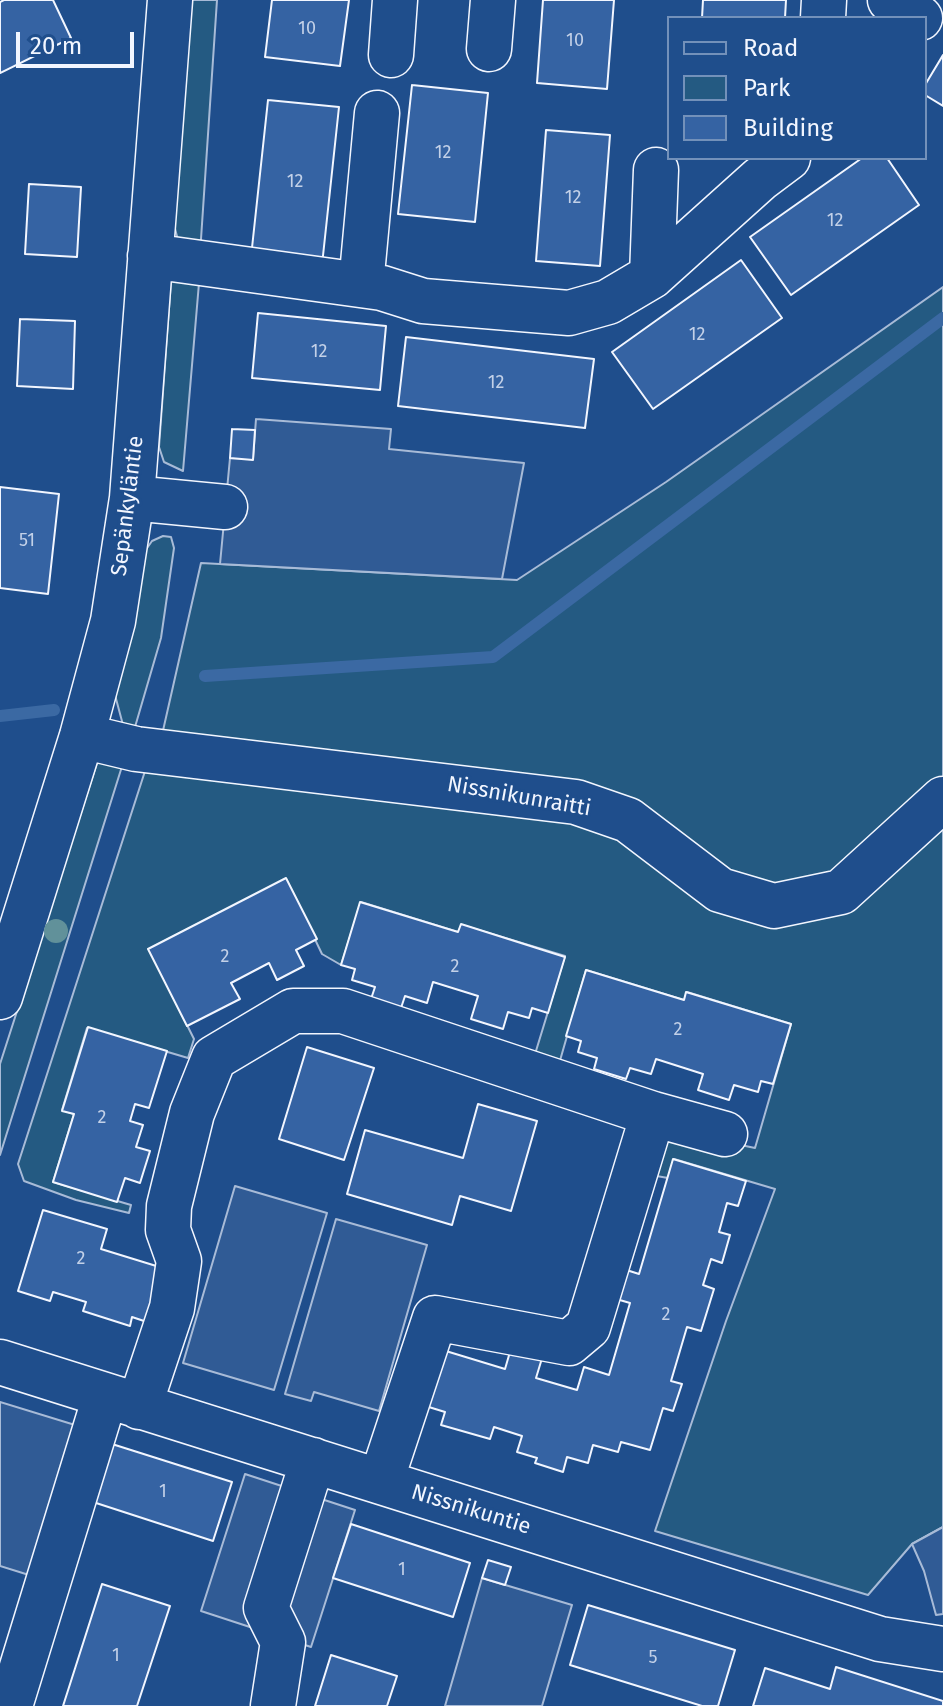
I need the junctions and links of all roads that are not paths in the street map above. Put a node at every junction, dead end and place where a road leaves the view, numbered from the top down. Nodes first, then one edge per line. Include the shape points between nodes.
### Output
1 (170, 0) edge
2 (395, 0) edge
3 (493, 0) edge
4 (890, 0) edge
5 (917, 16) edge
6 (489, 49) dead end
7 (391, 55) dead end
8 (377, 113) dead end
9 (785, 160) edge
10 (656, 170) dead end
11 (150, 256) junction
12 (652, 276) junction
13 (361, 285) junction
14 (132, 498) junction
15 (225, 507) dead end
16 (82, 736) junction
17 (943, 799) edge
18 (0, 997) edge
19 (653, 1114) junction
20 (725, 1134) dead end
21 (0, 1362) edge
22 (122, 1402) junction
23 (313, 1460) junction
24 (381, 1481) junction
25 (943, 1649) edge
26 (10, 1706) edge
27 (273, 1706) edge

1 - 11 street, Sepänkyläntie
2 - 7 street
3 - 6 street
4 - 5 street
8 - 13 street
9 - 12 street
10 - 12 street
11 - 13 street
11 - 14 street, Sepänkyläntie
12 - 13 street via 608,302 569,313 423,301
14 - 15 street
14 - 16 street, Sepänkyläntie via 113,621
16 - 17 street, Nissnikunraitti via 136,749 576,802 628,820 720,890 774,906 841,892
16 - 18 street, Sepänkyläntie
19 - 20 street
19 - 22 street via 343,1011 293,1011 280,1018 214,1058 192,1113 169,1206 168,1230 179,1261 172,1308
19 - 24 street via 588,1327 569,1343 435,1318
21 - 22 street, Nissnikuntie
22 - 23 street, Nissnikuntie
22 - 26 street
23 - 24 street, Nissnikuntie
23 - 27 street via 266,1608 283,1642
24 - 25 street, Nissnikuntie via 880,1639

